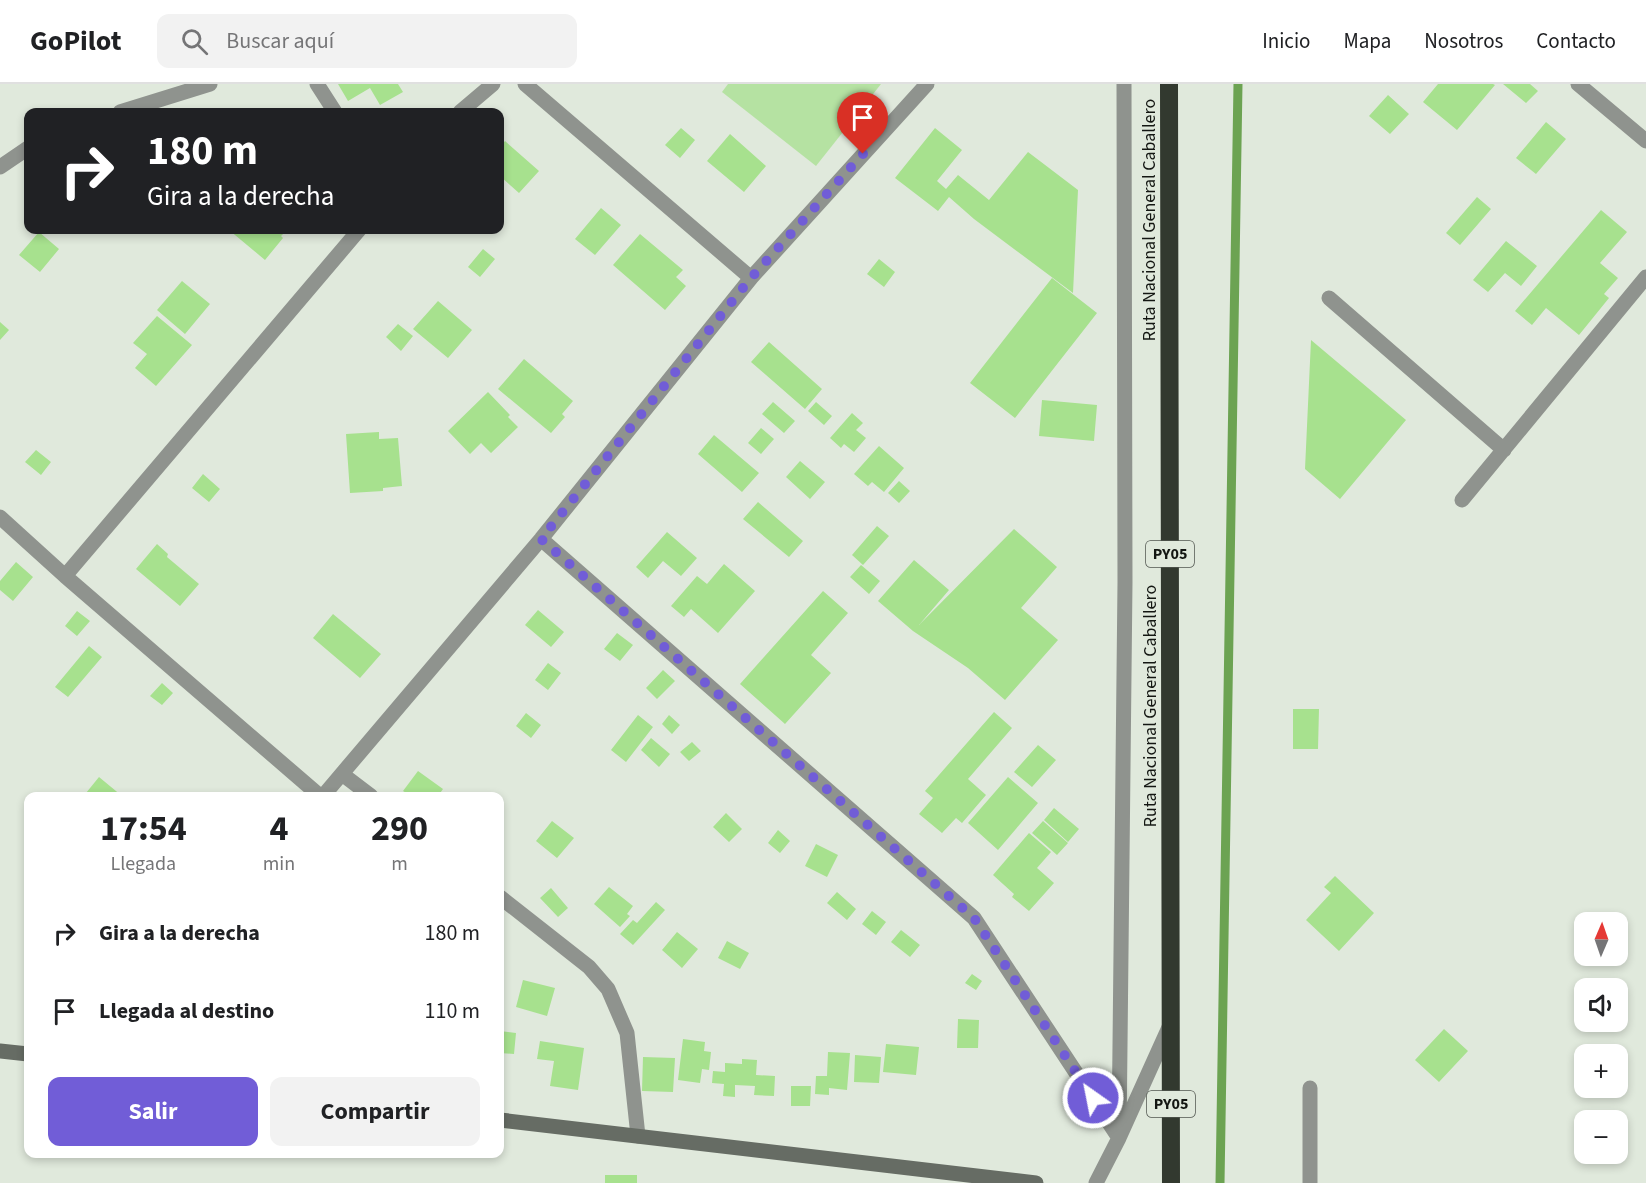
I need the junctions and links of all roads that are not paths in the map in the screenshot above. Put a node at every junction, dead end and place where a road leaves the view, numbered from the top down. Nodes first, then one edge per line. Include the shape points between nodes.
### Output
1 (210, 84) edge
2 (317, 84) edge
3 (493, 84) edge
4 (525, 84) edge
5 (927, 84) edge
6 (1124, 84) edge
7 (1169, 84) edge
8 (1578, 84) edge
9 (133, 108) edge
10 (332, 108) edge
11 (465, 108) edge
12 (1646, 141) edge
13 (24, 151) edge
14 (0, 167) edge
15 (356, 234) edge
16 (1646, 277) edge
17 (751, 278) junction
18 (1329, 298) dead end
19 (1504, 450) junction
20 (1462, 501) dead end
21 (0, 517) edge
22 (541, 539) junction
23 (65, 576) junction
24 (342, 774) junction
25 (317, 792) edge
26 (326, 792) edge
27 (366, 792) edge
28 (504, 900) edge
29 (1171, 1024) junction
30 (0, 1051) edge
31 (24, 1054) edge
32 (1310, 1088) dead end
33 (504, 1120) edge
34 (638, 1137) junction
35 (1119, 1138) junction
36 (1036, 1183) edge
37 (1096, 1183) edge
38 (1171, 1183) edge
39 (1310, 1183) edge

1 - 9 street
2 - 10 street
3 - 11 street
4 - 17 street
5 - 17 street
6 - 35 street via 1125,582
7 - 29 highway, Ruta Nacional General Caballero / PY05
8 - 12 street
13 - 14 street
15 - 23 street
16 - 19 street
17 - 22 street
18 - 19 street
19 - 20 street
21 - 23 street
22 - 24 street
22 - 35 street via 974,918
23 - 25 street
24 - 26 street
24 - 27 street
28 - 34 street via 589,967 608,989 627,1033
29 - 35 street
29 - 38 highway, Ruta Nacional General Caballero / PY05
30 - 31 street
32 - 39 street
33 - 34 street
34 - 36 street
35 - 37 street

